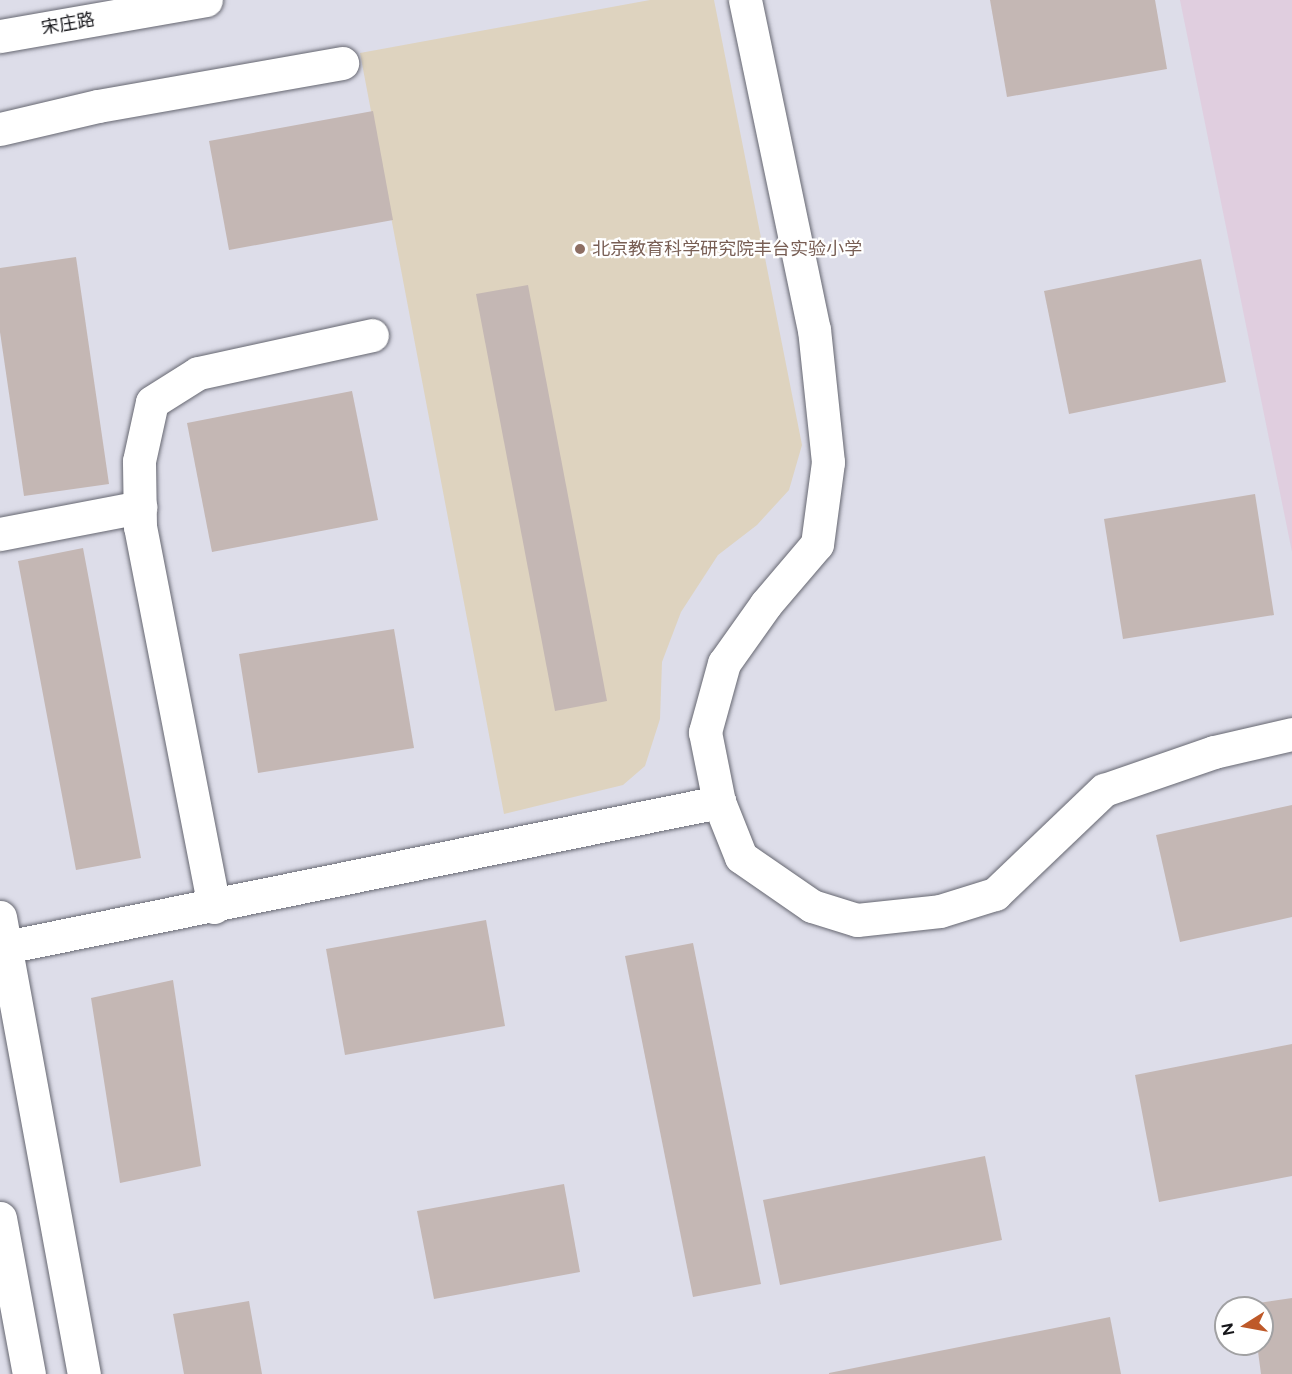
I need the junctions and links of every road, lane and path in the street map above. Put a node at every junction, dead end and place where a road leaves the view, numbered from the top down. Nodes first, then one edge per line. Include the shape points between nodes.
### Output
1 (206, 0) edge
2 (745, 0) edge
3 (0, 36) edge
4 (342, 63) dead end
5 (0, 129) edge
6 (372, 335) dead end
7 (140, 507) junction
8 (0, 534) edge
9 (1292, 734) edge
10 (719, 802) junction
11 (214, 907) junction
12 (3, 932) edge
13 (0, 1218) edge
14 (29, 1374) edge
15 (84, 1374) edge

1 - 3 street, 宋庄路
2 - 10 street via 814,329 828,462 817,544 766,604 724,663 705,732
4 - 5 street via 98,106
6 - 7 street via 198,373 152,402 139,461
7 - 8 street
7 - 11 street via 140,527
9 - 10 street via 1214,752 1104,790 995,894 940,911 857,920 813,906 741,857
10 - 11 street
11 - 12 street
12 - 15 street
13 - 14 street

